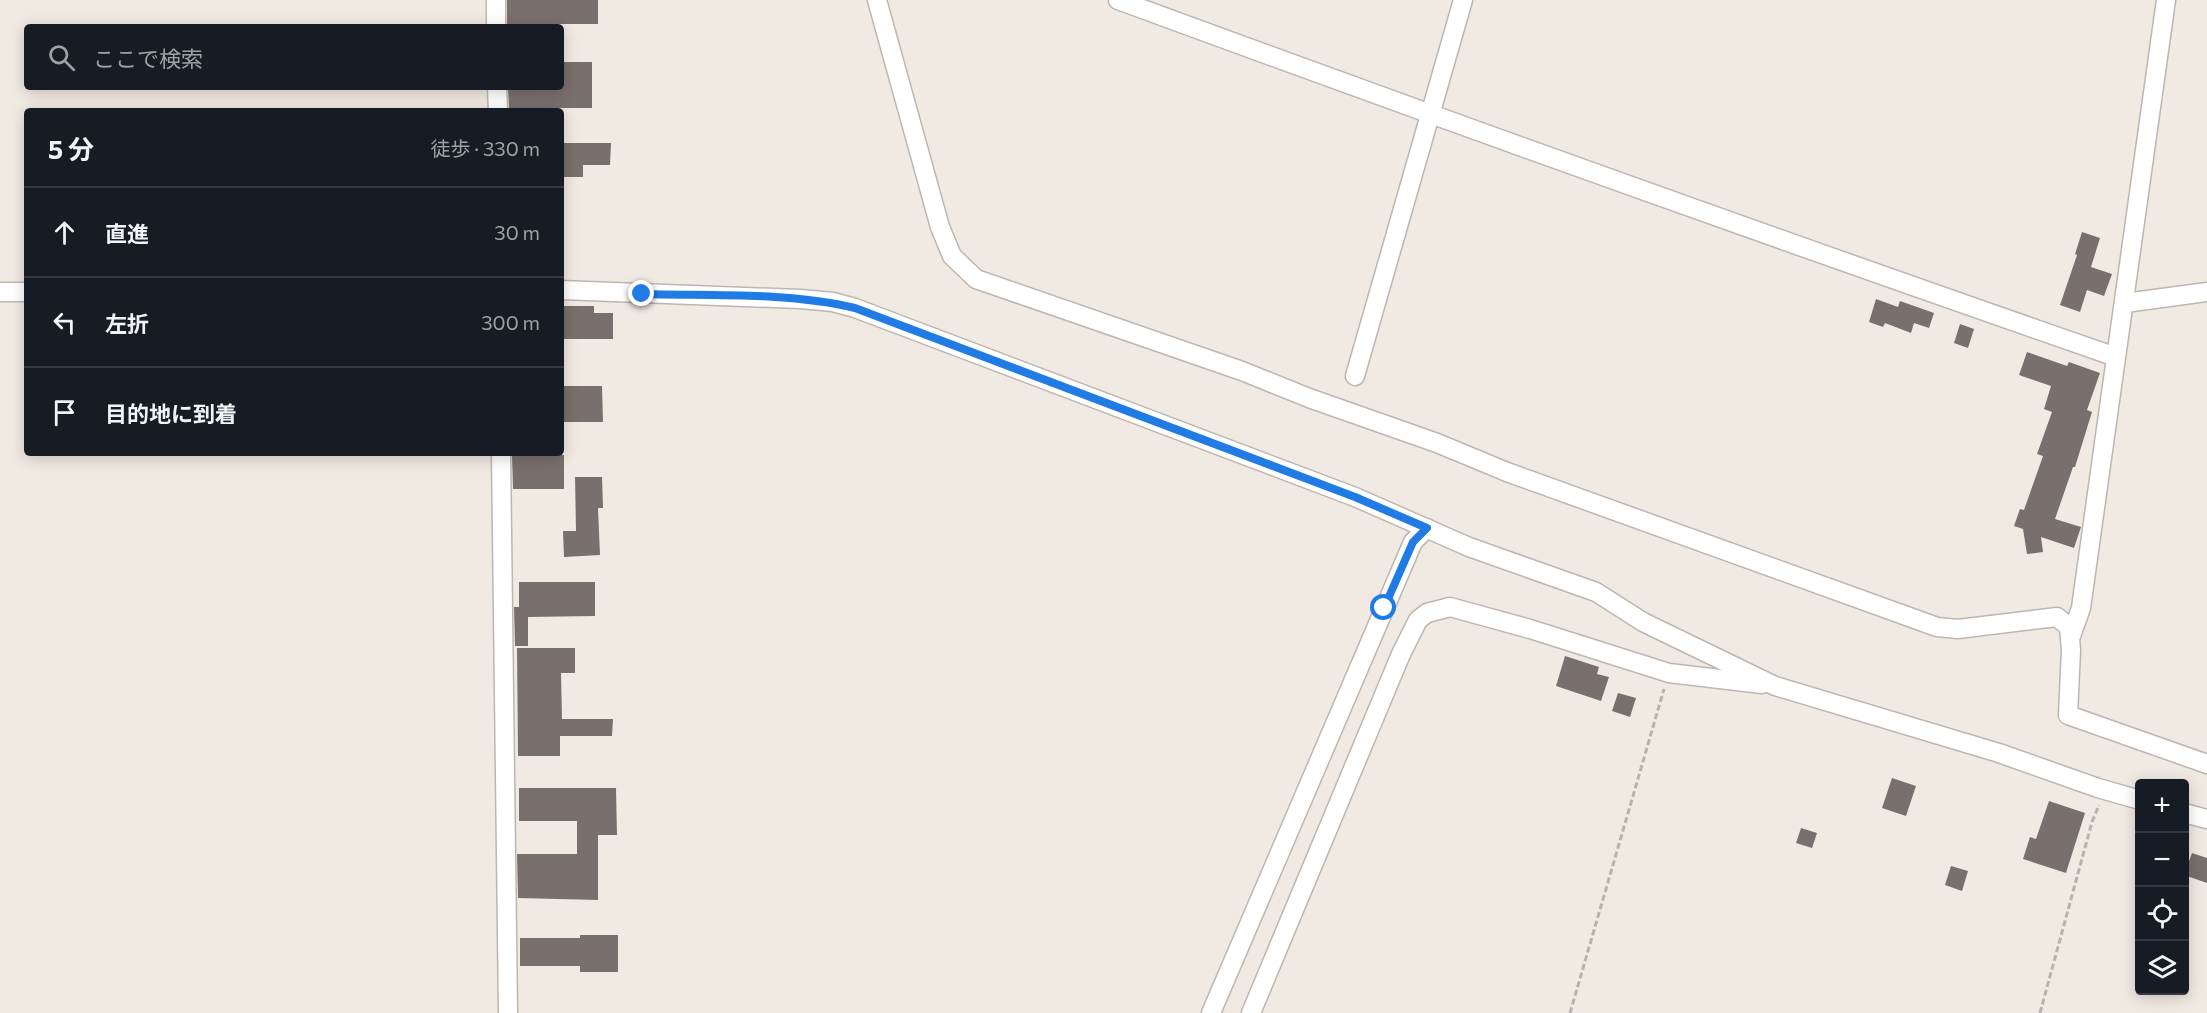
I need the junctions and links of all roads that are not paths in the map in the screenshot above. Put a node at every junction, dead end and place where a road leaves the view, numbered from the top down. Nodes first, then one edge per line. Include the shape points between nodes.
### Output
1 (496, 0) edge
2 (878, 0) edge
3 (1118, 0) edge
4 (1464, 0) edge
5 (2166, 0) edge
6 (496, 24) edge
7 (497, 90) edge
8 (498, 108) edge
9 (1431, 115) junction
10 (564, 290) edge
11 (0, 292) edge
12 (24, 292) edge
13 (2207, 292) edge
14 (2125, 303) junction
15 (2116, 357) junction
16 (1355, 376) dead end
17 (501, 456) edge
18 (1427, 528) junction
19 (2070, 639) junction
20 (1775, 686) junction
21 (2207, 764) edge
22 (2135, 799) edge
23 (2189, 814) edge
24 (2207, 819) edge
25 (508, 1013) edge
26 (1211, 1013) edge
27 (1251, 1013) edge

1 - 6 street
2 - 19 street via 940,227 952,256 976,279 1242,371 1518,476 1937,627 1958,629 2057,617 2069,627
3 - 9 street
4 - 9 street
5 - 14 street
7 - 8 street
9 - 15 street
9 - 16 street
10 - 18 street via 800,299 855,308 1355,497
11 - 12 street
13 - 14 street
14 - 15 street
15 - 19 street via 2081,608
17 - 25 street
18 - 20 street via 1596,592 1643,622
18 - 26 street via 1413,542
19 - 21 street via 2068,715
20 - 22 street via 1999,753
20 - 27 street via 1669,673 1450,608 1427,613 1418,620 1401,654
23 - 24 street

